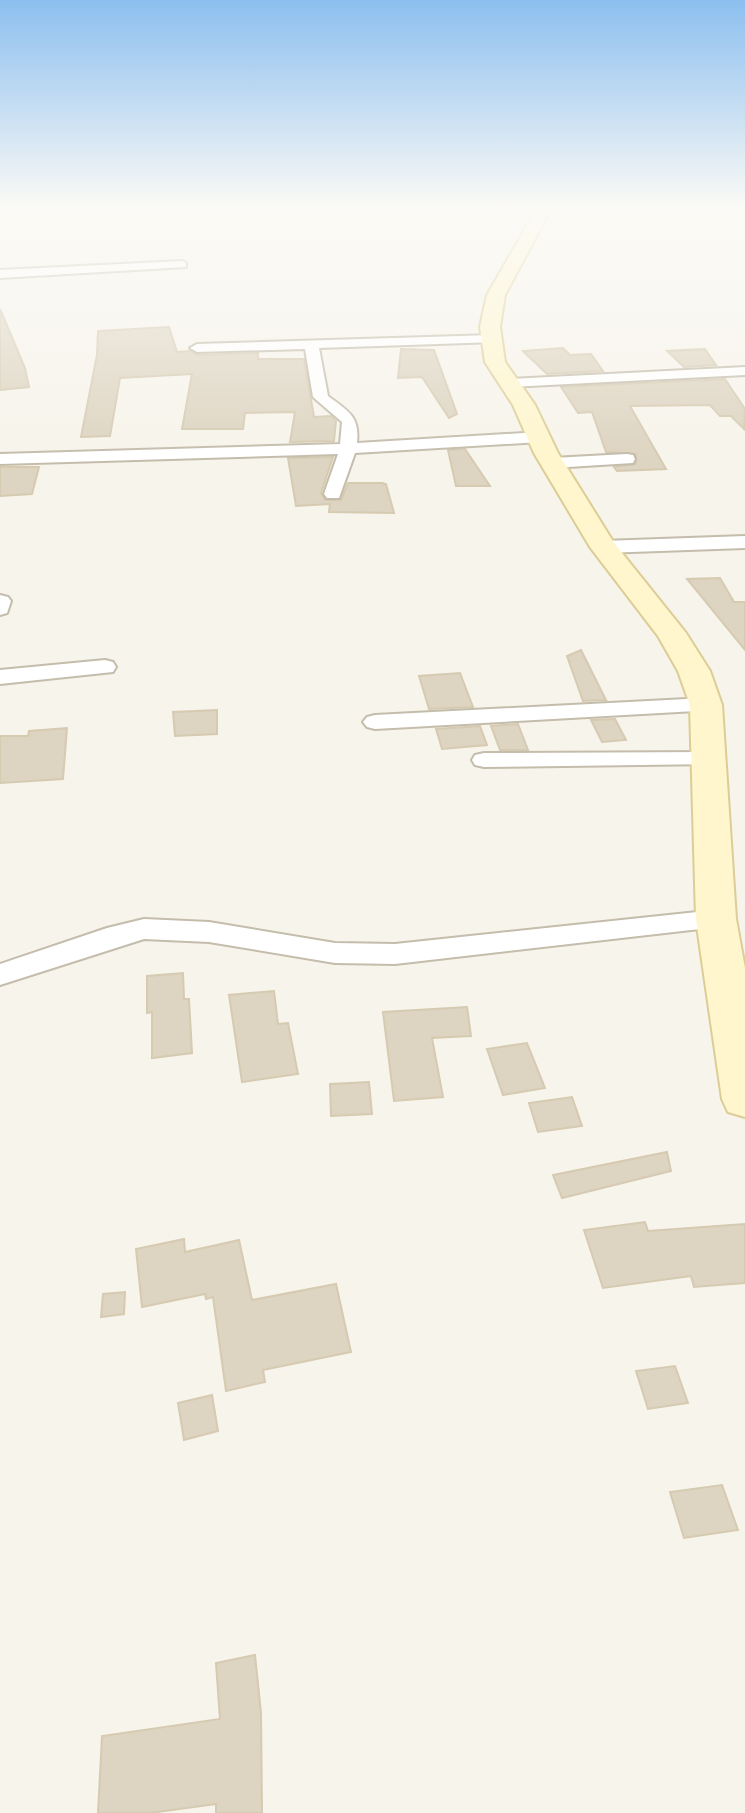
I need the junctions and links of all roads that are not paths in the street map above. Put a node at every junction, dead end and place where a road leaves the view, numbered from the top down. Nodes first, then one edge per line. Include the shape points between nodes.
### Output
1 (499, 290) edge
2 (492, 339) junction
3 (311, 345) junction
4 (197, 348) dead end
5 (745, 371) edge
6 (510, 383) junction
7 (349, 448) junction
8 (546, 450) junction
9 (0, 459) edge
10 (627, 459) dead end
11 (333, 494) dead end
12 (745, 542) edge
13 (603, 547) junction
14 (1, 601) edge
15 (0, 609) edge
16 (105, 667) dead end
17 (0, 677) edge
18 (706, 705) junction
19 (375, 722) dead end
20 (707, 759) junction
21 (484, 760) dead end
22 (716, 919) junction
23 (0, 975) edge
24 (745, 1099) edge

1 - 2 main road
2 - 3 street
2 - 6 main road via 495,362
3 - 4 street
3 - 7 street via 321,397 347,415
5 - 6 street
6 - 8 main road
7 - 8 street
7 - 9 street
7 - 11 street
8 - 10 street
8 - 13 main road
12 - 13 street
13 - 18 main road via 671,633 694,671
14 - 15 street
16 - 17 street
18 - 19 street
18 - 20 main road
20 - 21 street
20 - 22 main road
22 - 23 street via 395,954 335,953 209,932 144,929
22 - 24 main road

